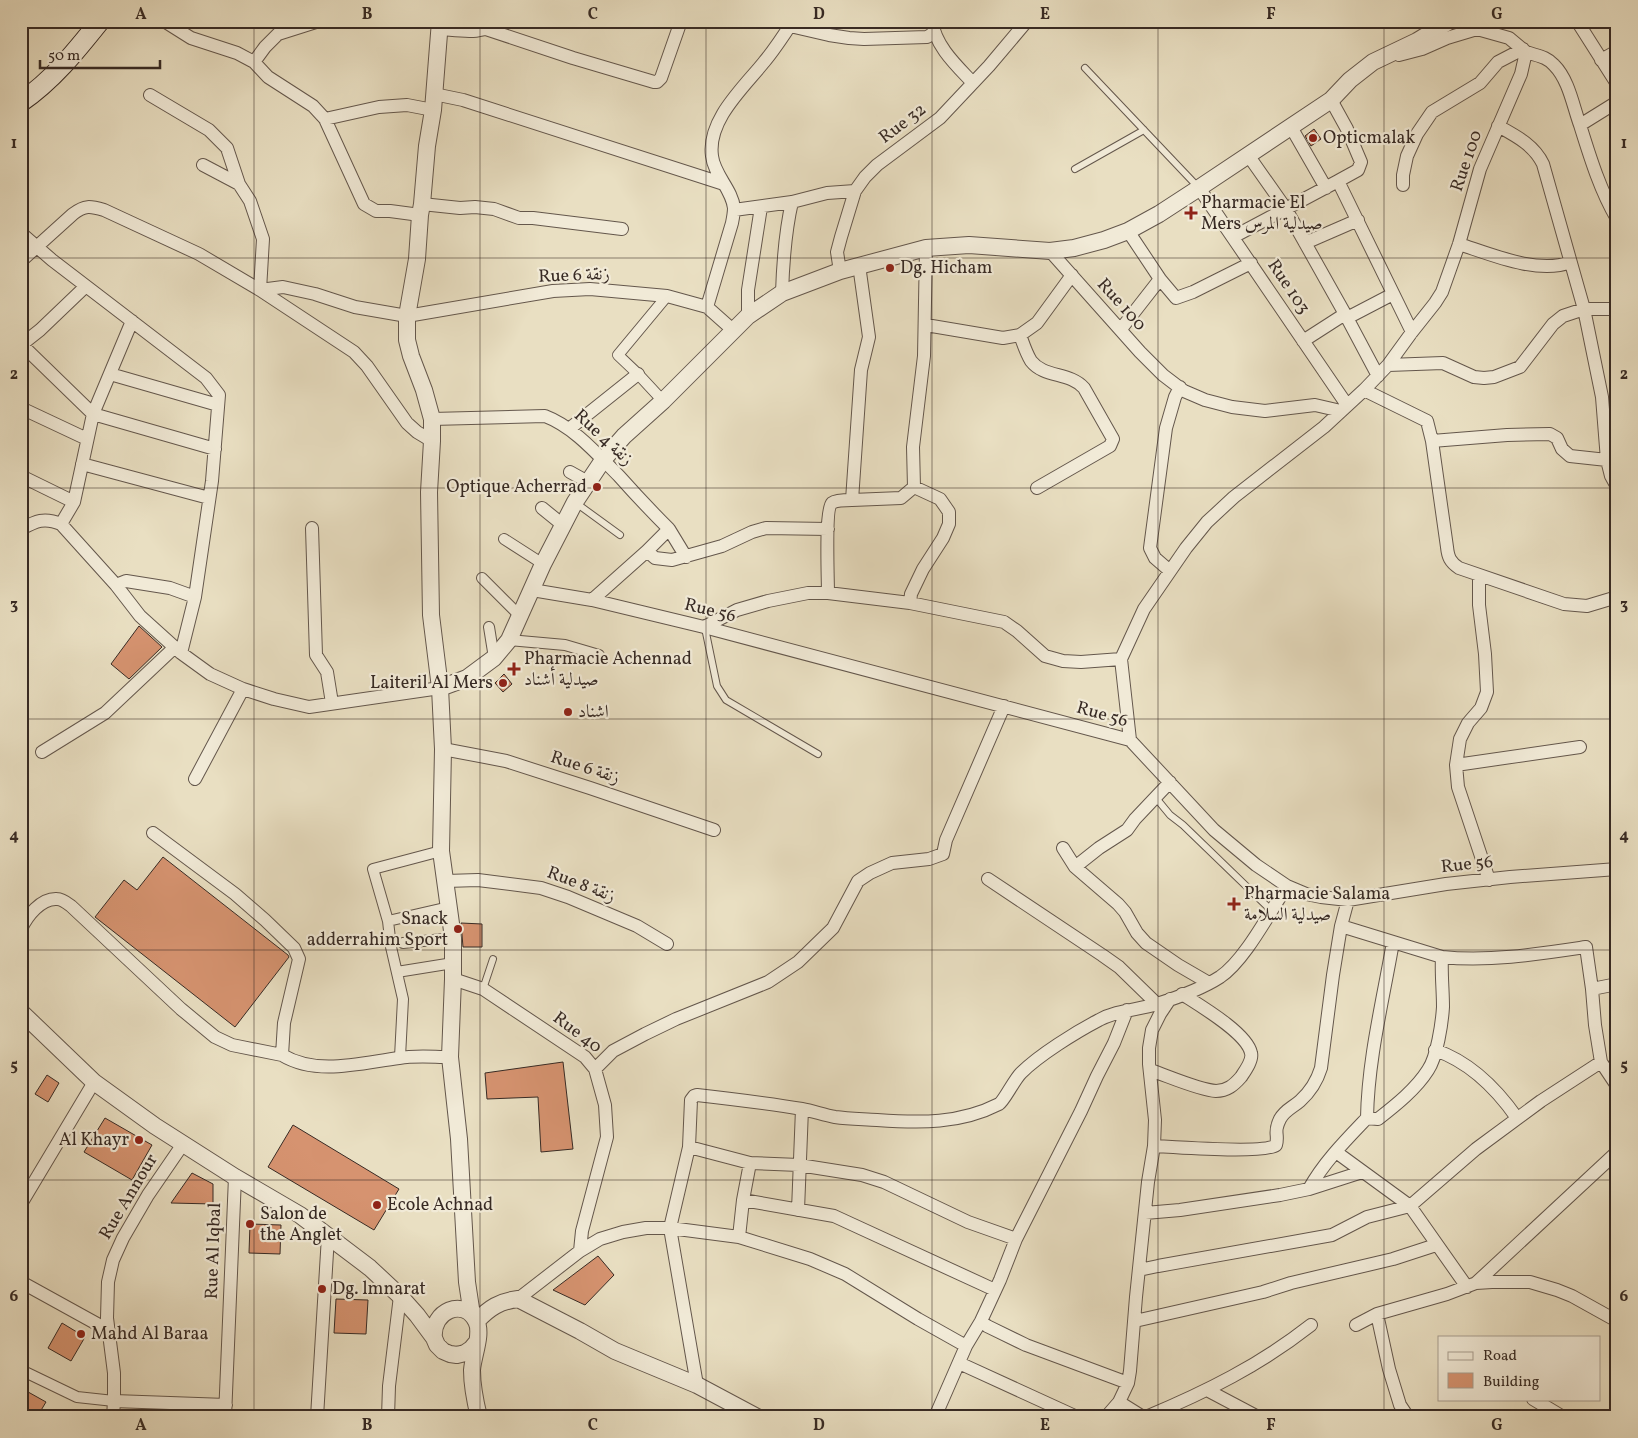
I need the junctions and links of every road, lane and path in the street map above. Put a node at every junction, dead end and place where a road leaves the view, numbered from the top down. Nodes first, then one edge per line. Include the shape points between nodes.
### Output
1 (100, 21) edge
2 (164, 21) edge
3 (320, 21) edge
4 (498, 21) edge
5 (681, 21) edge
6 (1027, 21) edge
7 (1450, 21) edge
8 (1577, 21) edge
9 (791, 24) edge
10 (440, 25) edge
11 (933, 27) edge
12 (486, 29) junction
13 (1525, 51) junction
14 (1617, 51) edge
15 (1601, 60) junction
16 (254, 62) junction
17 (1373, 62) junction
18 (1085, 68) dead end
19 (973, 83) junction
20 (1617, 84) edge
21 (150, 95) dead end
22 (1331, 100) junction
23 (21, 102) edge
24 (434, 102) junction
25 (1617, 102) edge
26 (325, 119) junction
27 (1580, 125) junction
28 (1498, 126) junction
29 (1291, 127) junction
30 (1144, 130) junction
31 (1248, 154) junction
32 (203, 165) dead end
33 (1075, 169) dead end
34 (1338, 181) junction
35 (239, 184) junction
36 (724, 184) junction
37 (1404, 185) dead end
38 (1199, 188) junction
39 (1326, 188) junction
40 (855, 191) junction
41 (792, 202) junction
42 (761, 207) junction
43 (421, 209) junction
44 (734, 210) junction
45 (1286, 210) junction
46 (1617, 219) edge
47 (1358, 220) junction
48 (622, 229) dead end
49 (1128, 231) junction
50 (21, 233) edge
51 (1233, 237) junction
52 (1305, 243) junction
53 (1459, 244) junction
54 (37, 248) junction
55 (926, 248) junction
56 (1050, 251) junction
57 (21, 261) edge
58 (1570, 262) junction
59 (1251, 263) junction
60 (859, 265) junction
61 (840, 270) junction
62 (1072, 275) junction
63 (1160, 279) junction
64 (86, 286) junction
65 (260, 290) junction
66 (782, 293) junction
67 (1394, 294) junction
68 (668, 296) junction
69 (707, 307) junction
70 (1617, 309) edge
71 (1584, 310) junction
72 (406, 316) junction
73 (748, 316) junction
74 (1346, 316) junction
75 (132, 321) junction
76 (926, 325) junction
77 (1121, 329) junction
78 (734, 331) junction
79 (1412, 332) junction
80 (1020, 334) junction
81 (1303, 341) junction
82 (22, 345) edge
83 (1388, 366) junction
84 (110, 374) junction
85 (638, 374) junction
86 (1378, 376) junction
87 (1180, 387) junction
88 (1364, 390) junction
89 (662, 401) junction
90 (218, 405) junction
91 (21, 408) edge
92 (1344, 408) junction
93 (93, 414) junction
94 (432, 419) junction
95 (568, 429) junction
96 (87, 439) junction
97 (1432, 441) junction
98 (432, 442) junction
99 (214, 449) junction
100 (603, 460) junction
101 (1607, 460) junction
102 (82, 464) junction
103 (570, 472) dead end
104 (21, 476) edge
105 (588, 482) junction
106 (914, 487) junction
107 (1617, 487) edge
108 (1038, 488) dead end
109 (209, 498) junction
110 (852, 500) junction
111 (74, 502) junction
112 (575, 502) junction
113 (542, 508) dead end
114 (61, 524) junction
115 (563, 525) junction
116 (312, 528) dead end
117 (21, 529) edge
118 (669, 529) junction
119 (828, 529) junction
120 (620, 535) dead end
121 (504, 539) dead end
122 (647, 551) junction
123 (686, 557) junction
124 (543, 564) junction
125 (1170, 571) junction
126 (1478, 575) junction
127 (482, 578) dead end
128 (116, 585) junction
129 (532, 590) junction
130 (828, 593) junction
131 (1617, 596) edge
132 (194, 597) junction
133 (592, 600) junction
134 (910, 604) junction
135 (520, 615) junction
136 (489, 627) dead end
137 (704, 627) junction
138 (509, 640) junction
139 (178, 650) junction
140 (599, 656) dead end
141 (494, 658) junction
142 (1121, 659) junction
143 (440, 688) junction
144 (243, 689) junction
145 (332, 703) junction
146 (1004, 706) junction
147 (1130, 740) junction
148 (1580, 747) dead end
149 (443, 749) junction
150 (42, 752) dead end
151 (818, 754) dead end
152 (1456, 765) junction
153 (194, 779) dead end
154 (1170, 782) junction
155 (1156, 798) junction
156 (714, 830) dead end
157 (153, 833) dead end
158 (1063, 848) dead end
159 (441, 851) junction
160 (1075, 867) junction
161 (1617, 869) edge
162 (988, 879) dead end
163 (1489, 880) junction
164 (446, 881) junction
165 (1287, 886) junction
166 (1348, 900) junction
167 (449, 907) junction
168 (1271, 910) junction
169 (388, 921) junction
170 (1341, 926) junction
171 (21, 929) edge
172 (452, 938) junction
173 (1393, 942) junction
174 (403, 943) dead end
175 (668, 944) dead end
176 (1442, 957) junction
177 (493, 960) dead end
178 (453, 971) junction
179 (397, 972) junction
180 (1210, 983) junction
181 (1617, 984) edge
182 (482, 989) junction
183 (1592, 989) junction
184 (1182, 994) junction
185 (1170, 999) junction
186 (1157, 1004) junction
187 (1127, 1010) junction
188 (21, 1012) edge
189 (1435, 1050) junction
190 (282, 1055) junction
191 (450, 1056) junction
192 (400, 1057) junction
193 (1601, 1062) junction
194 (595, 1069) junction
195 (1150, 1070) junction
196 (94, 1082) junction
197 (1617, 1086) edge
198 (802, 1109) junction
199 (1367, 1118) junction
200 (1517, 1118) junction
201 (183, 1144) junction
202 (1154, 1146) junction
203 (689, 1147) junction
204 (1336, 1152) junction
205 (1617, 1152) edge
206 (750, 1162) junction
207 (799, 1165) junction
208 (1362, 1172) junction
209 (235, 1177) junction
210 (1309, 1189) junction
211 (743, 1200) junction
212 (21, 1204) edge
213 (1410, 1206) junction
214 (798, 1210) junction
215 (1146, 1213) junction
216 (670, 1228) junction
217 (328, 1236) junction
218 (739, 1237) junction
219 (1016, 1239) junction
220 (1436, 1245) junction
221 (580, 1251) junction
222 (1138, 1270) junction
223 (21, 1282) edge
224 (1471, 1285) junction
225 (995, 1290) junction
226 (400, 1296) junction
227 (518, 1299) junction
228 (1377, 1314) junction
229 (417, 1315) junction
230 (469, 1315) junction
231 (439, 1317) junction
232 (981, 1321) junction
233 (1135, 1321) junction
234 (1617, 1321) edge
235 (1311, 1325) dead end
236 (1356, 1326) dead end
237 (108, 1330) junction
238 (434, 1338) junction
239 (476, 1343) junction
240 (966, 1346) junction
241 (457, 1355) junction
242 (959, 1363) junction
243 (21, 1370) edge
244 (472, 1371) junction
245 (1128, 1383) junction
246 (697, 1385) junction
247 (1207, 1390) junction
248 (1535, 1400) edge
249 (114, 1401) junction
250 (1119, 1402) junction
251 (226, 1411) edge
252 (753, 1415) edge
253 (113, 1417) edge
254 (317, 1417) edge
255 (388, 1417) edge
256 (480, 1417) edge
257 (934, 1417) edge
258 (1077, 1417) edge
259 (1106, 1417) edge
260 (1145, 1417) edge
261 (1258, 1417) edge
262 (1412, 1417) edge
263 (1562, 1417) edge

1 - 23 main road via 68,62
2 - 16 street via 191,38
3 - 16 street via 278,34
4 - 12 street
5 - 12 street via 657,82
6 - 19 street, Rue 32
7 - 17 street
8 - 15 street
9 - 11 street via 829,35 864,39 928,37
9 - 36 street via 725,110 716,129 711,145 712,157
10 - 12 street via 473,31
10 - 24 street
11 - 19 street via 954,61
13 - 17 street via 1504,36 1477,29
13 - 27 street via 1543,56 1556,67 1572,99
13 - 28 street, Rue 100 via 1521,74
13 - 37 street via 1498,62 1480,83 1432,112 1407,156
14 - 15 street
15 - 20 street
16 - 26 street via 268,77 313,106
17 - 22 street
18 - 30 lane
19 - 40 street, Rue 32 via 940,118 877,165
21 - 35 street via 210,130 227,148
22 - 29 street
22 - 34 street via 1361,162 1358,170
24 - 26 street via 379,107
24 - 36 street via 463,100
24 - 43 street
25 - 27 street
26 - 43 street via 364,204 376,211
27 - 46 street via 1607,202
28 - 53 street, Rue 100 via 1480,168
28 - 58 street via 1531,146 1540,157
29 - 31 street
29 - 39 street
30 - 33 lane
30 - 38 lane
31 - 38 street
31 - 45 street
32 - 35 street
34 - 39 street
34 - 47 street
35 - 65 street via 250,201 262,239
36 - 44 street
38 - 49 street
38 - 51 street, Rue 103
39 - 45 street
40 - 41 street via 827,193
40 - 61 street, Rue 32 via 838,252
41 - 42 street
41 - 66 street via 787,222
42 - 44 street
42 - 73 street via 748,290
43 - 48 street via 475,207 494,209 519,218
43 - 72 street via 417,259
44 - 69 street
45 - 51 street
45 - 52 street
47 - 52 street
47 - 67 street
49 - 56 street via 1074,248
49 - 63 street
50 - 54 street
51 - 59 street, Rue 103
52 - 74 street
53 - 58 street via 1537,266
53 - 79 street, Rue 100 via 1442,292
54 - 57 street
54 - 64 street
54 - 65 street via 72,214 92,207 199,254
55 - 56 street via 969,245
55 - 60 street
55 - 76 street
56 - 62 street, Rue 100
58 - 71 street
59 - 63 street via 1182,297 1173,296
59 - 81 street, Rue 103
60 - 61 street
60 - 110 street via 869,337 860,384
61 - 66 street
62 - 77 street, Rue 100
62 - 80 street via 1037,323
63 - 77 street
64 - 75 street
64 - 82 street
65 - 72 street, Rue 6 زنقة via 283,287 355,307
65 - 98 street via 354,352 407,423
66 - 73 street
67 - 74 street
67 - 79 street
68 - 69 street, Rue 6 زنقة
68 - 72 street, Rue 6 زنقة via 590,288 553,290
68 - 85 street via 618,354
69 - 78 street, Rue 6 زنقة
70 - 71 street
71 - 83 street via 1563,316 1520,367 1503,374 1479,378 1443,363
71 - 101 street via 1599,374
72 - 94 street via 411,356
73 - 78 street
74 - 81 street
74 - 86 street
75 - 84 street
75 - 90 street via 206,378 219,395
76 - 80 street via 1003,338
76 - 106 street via 913,447
77 - 87 street, Rue 100 via 1163,375
78 - 89 street
79 - 83 street, Rue 100
80 - 108 street via 1030,360 1036,366 1079,382 1113,439 1110,446
81 - 92 street, Rue 103
82 - 93 street
83 - 86 street, Rue 100
84 - 90 street
84 - 93 street
85 - 89 street
85 - 95 street
86 - 88 street, Rue 100
87 - 92 street, Rue 100 via 1204,400 1232,407 1265,411 1315,405
87 - 125 street via 1166,428 1150,548 1155,558
88 - 92 street, Rue 100
88 - 97 street via 1425,419
89 - 100 street
90 - 99 street
91 - 96 street
92 - 125 street, Rue 100 via 1234,497 1208,522
93 - 96 street
93 - 99 street
94 - 95 street, Rue 4 زنقة via 545,416 558,420
94 - 98 street
95 - 100 street, Rue 4 زنقة
96 - 102 street
97 - 101 street via 1550,434 1570,456
97 - 126 street via 1448,556 1454,565
98 - 143 street via 429,492 431,615
99 - 109 street
100 - 105 street
100 - 118 street, Rue 4 زنقة
101 - 107 street
102 - 109 street
102 - 111 street
103 - 105 street
104 - 111 street
105 - 112 street
106 - 110 street via 900,498
106 - 134 street via 940,499 949,512 949,524 922,569
109 - 132 street
110 - 119 street via 831,504
111 - 114 street
112 - 115 street
112 - 120 lane
113 - 115 street
114 - 117 street via 51,520 36,521
114 - 128 street
115 - 124 street
116 - 145 street via 316,655 327,672
118 - 122 street
118 - 123 street, Rue 4 زنقة
119 - 123 street via 766,528
119 - 130 street
121 - 124 street
122 - 123 street via 663,560
122 - 133 street
124 - 129 street
125 - 142 street, Rue 100 via 1144,608
126 - 131 street via 1564,604 1587,606
126 - 152 street via 1487,692 1481,708 1460,739
127 - 135 street
128 - 132 street via 126,581 170,588
128 - 139 street via 140,616
129 - 133 street, Rue 56
129 - 135 street
130 - 134 street
130 - 137 street via 808,593 768,601 737,610
132 - 139 street
133 - 137 street, Rue 56
134 - 142 street via 1004,622 1044,656 1080,662
135 - 138 street
136 - 141 street
137 - 146 street, Rue 56
137 - 151 lane via 717,686 726,700
138 - 140 street via 565,645
138 - 141 street
139 - 144 street via 210,674
139 - 150 street via 105,713
141 - 143 street via 468,678
142 - 147 street
143 - 145 street
143 - 149 street
144 - 145 street via 309,707
144 - 153 street
146 - 147 street, Rue 56
146 - 194 street via 946,840 943,854 892,863 870,873 858,882 833,928 798,962 768,982 645,1034 613,1051
147 - 154 street, Rue 56
148 - 152 street
149 - 156 street, Rue 6 زنقة via 506,762
149 - 159 street
152 - 163 street via 1458,787
154 - 155 street
154 - 165 street, Rue 56 via 1214,830
155 - 160 street via 1127,830
155 - 168 lane via 1170,816
157 - 190 street via 235,894 294,948 299,959 284,1023
158 - 160 street
159 - 164 street
159 - 169 street via 373,868
160 - 180 street via 1118,904 1146,943
161 - 163 street, Rue 56
162 - 186 street via 1108,959
163 - 166 street, Rue 56
164 - 167 street
164 - 175 street, Rue 8 زنقة via 478,880 542,888 637,926
165 - 166 street, Rue 56 via 1313,896
165 - 168 street
166 - 170 street
167 - 169 street
167 - 172 street
168 - 180 street via 1233,966
169 - 179 street
170 - 173 street
170 - 202 street via 1321,1068 1307,1093 1281,1117 1275,1129 1276,1145 1270,1149
171 - 190 street via 30,913 40,905 56,898 62,900 215,1037 232,1045
172 - 174 street
172 - 178 street
173 - 176 street
173 - 199 street via 1375,1040
176 - 183 street via 1486,958 1586,948
176 - 189 street via 1443,1008
177 - 182 lane
178 - 179 street
178 - 182 street, Rue 40
178 - 191 street
179 - 192 street via 403,999
180 - 184 street
181 - 183 street
182 - 194 street, Rue 40 via 585,1057
183 - 193 street
184 - 185 street
184 - 195 street via 1239,1035 1252,1057 1232,1086 1218,1091
185 - 186 street
185 - 195 street via 1152,1030 1148,1056
186 - 187 street
187 - 198 street via 1100,1019 1054,1048 1020,1074 1002,1102 965,1117 914,1122 835,1117
187 - 219 street via 1114,1043
188 - 196 street
189 - 199 street via 1429,1069 1412,1088 1378,1119
189 - 200 street via 1472,1069 1496,1091
190 - 192 street via 298,1063 324,1067
191 - 192 street
191 - 230 street via 459,1139
193 - 197 street
193 - 200 street
194 - 221 street, Rue 40 via 606,1105 607,1137 582,1231
195 - 202 street
196 - 201 street
196 - 212 street
198 - 203 street via 694,1096 691,1100
198 - 207 street
199 - 204 street
200 - 213 street
201 - 209 street
201 - 237 street, Rue Annour via 148,1195 113,1260 108,1282
202 - 215 street
203 - 206 street
203 - 216 street
204 - 208 street
204 - 210 street
205 - 224 street
206 - 207 street
206 - 211 street
207 - 214 street
207 - 219 street via 884,1182 968,1222
208 - 210 street
208 - 213 street
209 - 217 street via 300,1215
209 - 251 street, Rue Al Iqbal
210 - 215 street
211 - 214 street
211 - 218 street
213 - 220 street
213 - 222 street via 1367,1216 1332,1235
214 - 225 street via 834,1216
215 - 222 street
216 - 218 street
216 - 221 street via 623,1232 600,1239
216 - 246 street
217 - 226 street
217 - 254 street
218 - 240 street via 810,1259 845,1274
219 - 225 street
220 - 224 street
220 - 233 street via 1214,1304
221 - 227 street
222 - 233 street
223 - 237 street
224 - 228 street
224 - 234 street via 1520,1282 1541,1285 1572,1296
225 - 232 street
226 - 229 street
226 - 255 street
227 - 230 street via 506,1300 485,1312
227 - 246 street via 615,1351
228 - 236 street
228 - 262 street via 1394,1388 1400,1405
229 - 231 street
229 - 238 street
230 - 231 street via 444,1312
230 - 239 street via 479,1336
231 - 238 street via 433,1331
232 - 240 street
232 - 245 street via 1026,1345
233 - 245 street
235 - 247 street via 1255,1365
237 - 249 street, Rue Annour
238 - 241 street via 443,1351
239 - 241 street via 472,1349
239 - 244 street
240 - 242 street
241 - 244 street
242 - 257 street
242 - 258 street
243 - 249 street via 76,1398
244 - 256 street
245 - 250 street
246 - 252 street
247 - 260 street
247 - 261 street
248 - 263 street
249 - 251 street
249 - 253 street, Rue Annour
250 - 259 street
250 - 260 street

